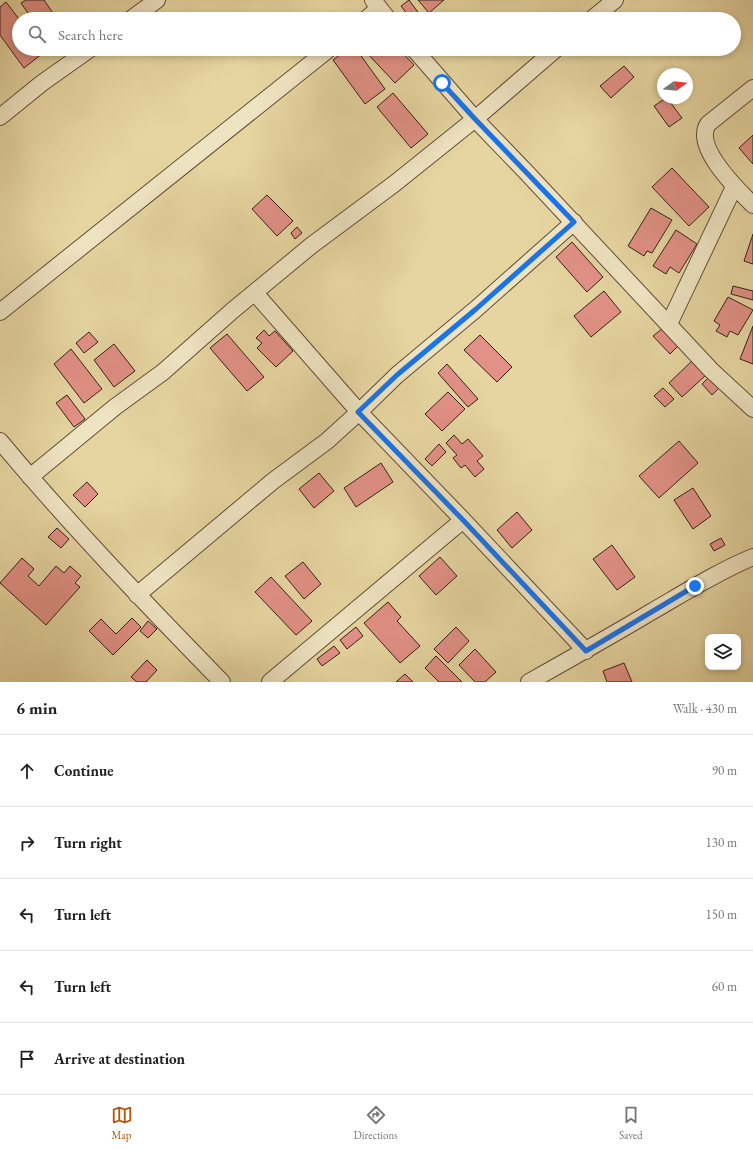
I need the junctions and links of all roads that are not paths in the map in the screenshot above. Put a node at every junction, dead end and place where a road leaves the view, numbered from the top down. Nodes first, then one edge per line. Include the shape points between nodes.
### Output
1 (157, 0) edge
2 (615, 0) edge
3 (141, 12) edge
4 (600, 12) edge
5 (80, 56) edge
6 (320, 56) edge
7 (420, 56) edge
8 (548, 56) edge
9 (753, 88) edge
10 (0, 116) edge
11 (475, 119) junction
12 (734, 187) junction
13 (753, 205) edge
14 (574, 222) junction
15 (255, 293) junction
16 (0, 312) edge
17 (669, 324) junction
18 (753, 409) edge
19 (358, 412) junction
20 (0, 441) edge
21 (30, 477) junction
22 (463, 520) junction
23 (753, 557) edge
24 (137, 595) junction
25 (586, 651) junction
26 (222, 682) edge
27 (270, 682) edge
28 (529, 682) edge

1 - 3 street
2 - 4 street
5 - 10 street
6 - 16 street
7 - 11 street
8 - 11 street
9 - 12 street via 705,129 704,136 712,157
11 - 14 street
11 - 15 street via 312,245
12 - 13 street
12 - 17 street
14 - 17 street
14 - 19 street via 397,375
15 - 19 street
15 - 21 street via 163,372 115,407
17 - 18 street via 711,370
19 - 22 street
19 - 24 street via 327,441 273,481
20 - 21 street
21 - 24 street
22 - 25 street
22 - 27 street
23 - 25 street via 695,586
24 - 26 street
25 - 28 street

